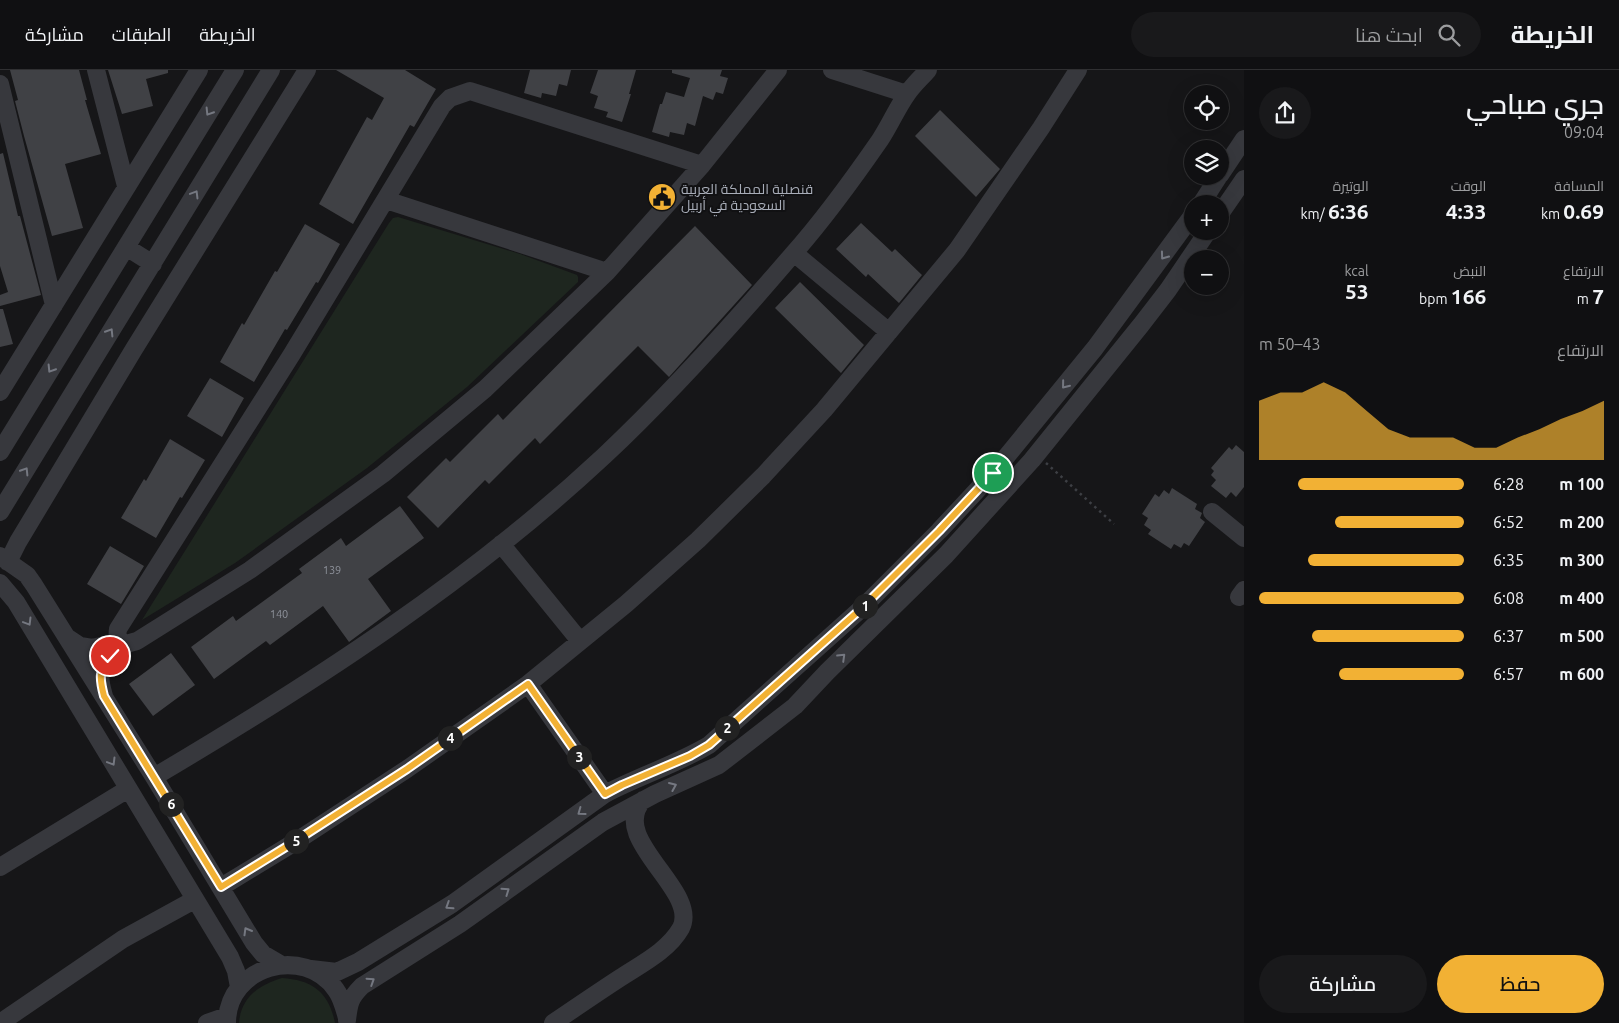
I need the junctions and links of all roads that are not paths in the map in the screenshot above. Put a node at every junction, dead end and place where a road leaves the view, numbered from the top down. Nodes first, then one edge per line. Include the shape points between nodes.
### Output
1 (96, 70) edge
2 (235, 70) edge
3 (271, 70) edge
4 (307, 70) edge
5 (778, 70) edge
6 (832, 70) edge
7 (928, 70) edge
8 (1078, 70) edge
9 (198, 71) edge
10 (0, 84) edge
11 (907, 94) junction
12 (1244, 139) edge
13 (1229, 162) edge
14 (702, 165) junction
15 (1244, 179) edge
16 (126, 186) junction
17 (386, 200) junction
18 (1229, 201) edge
19 (1184, 227) edge
20 (1202, 240) edge
21 (126, 247) junction
22 (794, 253) junction
23 (153, 264) junction
24 (607, 272) junction
25 (54, 305) junction
26 (889, 332) junction
27 (0, 392) edge
28 (0, 452) edge
29 (0, 512) edge
30 (1212, 512) dead end
31 (1244, 538) edge
32 (18, 542) junction
33 (501, 544) junction
34 (7, 561) edge
35 (0, 582) edge
36 (39, 592) junction
37 (16, 602) junction
38 (57, 620) junction
39 (68, 638) junction
40 (580, 641) junction
41 (118, 642) junction
42 (808, 657) junction
43 (822, 677) junction
44 (528, 684) junction
45 (104, 696) junction
46 (732, 723) junction
47 (751, 741) junction
48 (154, 777) junction
49 (128, 789) junction
50 (605, 794) junction
51 (643, 800) junction
52 (597, 827) junction
53 (656, 865) junction
54 (0, 868) edge
55 (221, 887) junction
56 (194, 900) junction
57 (280, 964) junction
58 (311, 969) junction
59 (239, 987) junction
60 (227, 1019) edge
61 (347, 1022) edge
62 (0, 1023) edge
63 (207, 1023) edge
64 (553, 1023) edge

1 - 16 street
2 -> 21 street
23 -> 3 street
4 - 32 street
5 - 14 street
6 - 11 street
7 - 11 street
8 - 26 street via 957,250
9 - 16 street
10 - 25 street
11 - 22 street via 882,137
12 - 13 street
14 - 17 street via 470,91 450,98 442,106
14 - 24 street
15 - 18 street
16 - 25 street
17 - 24 street
17 - 41 street via 118,629
19 -> 42 street via 1095,348 993,473 885,586
43 -> 20 street via 962,538 1037,454 1141,326
21 - 23 street
21 -> 28 street
22 - 26 street
22 - 33 street via 652,409
29 -> 23 street
24 - 41 street via 485,389 383,474 250,570 137,641
25 - 27 street
26 - 40 street via 763,476 698,540
30 - 31 street
32 - 34 street
32 - 38 street
33 - 40 street
33 - 48 street via 331,668
34 - 35 street via 15,569 15,576 10,582
34 - 36 street via 26,575
35 - 37 street
36 - 37 street via 29,586 20,588 16,592
36 - 38 street
37 -> 49 street
38 - 39 street
39 - 41 street via 85,648
39 - 45 street
40 - 44 street
41 - 45 street via 100,675
42 - 43 street via 790,684 792,690 797,692
42 - 46 street
43 - 47 street via 795,706
44 - 50 street
44 - 55 street via 407,769
45 - 48 street
46 - 47 street via 770,699 780,700 780,708
46 - 50 street via 709,745 690,756
51 -> 47 street via 719,765
48 - 55 street
49 - 54 street
49 - 56 street
50 -> 58 street via 452,904 358,962 337,972
51 - 52 street
51 - 53 street via 636,810 634,826
52 - 53 street via 612,825 625,828
61 -> 52 street via 348,1006 362,986 460,924
53 - 64 street via 682,905 682,926 675,937 668,946
57 -> 55 street via 263,954 254,943
56 - 59 street via 230,957
56 - 62 street via 123,939
57 - 58 street
57 - 59 street via 265,968
58 - 61 street via 336,990 344,1004
59 - 60 street via 231,1000
60 - 63 street

